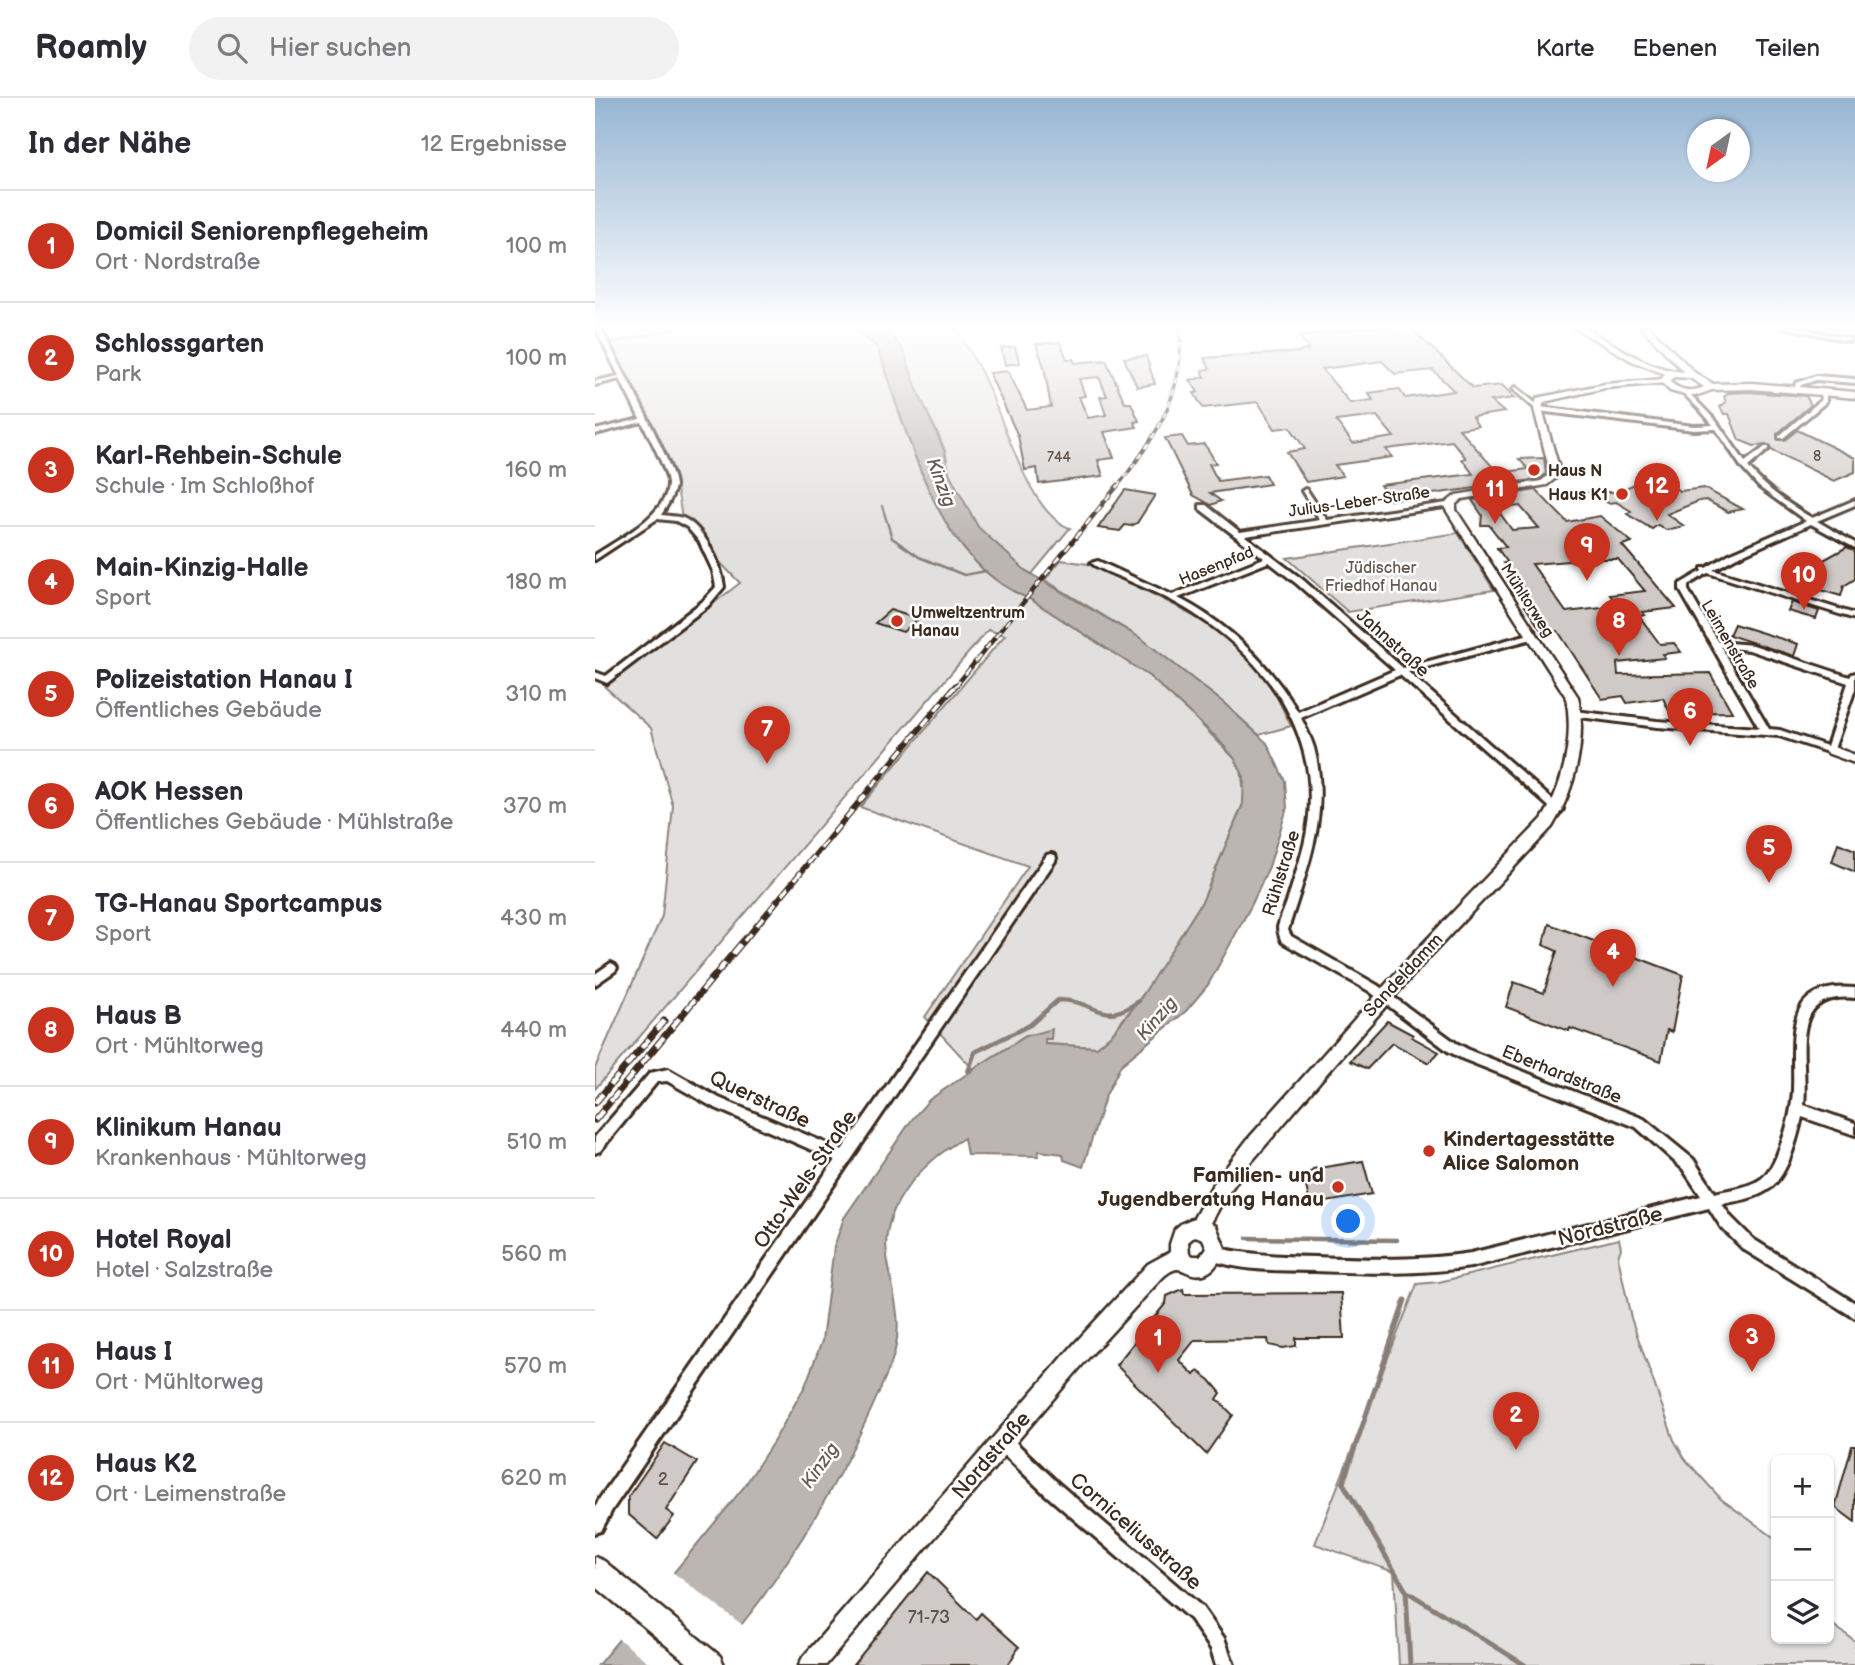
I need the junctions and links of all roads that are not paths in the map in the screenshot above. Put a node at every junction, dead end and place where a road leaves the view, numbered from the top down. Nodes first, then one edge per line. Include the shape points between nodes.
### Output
1 (633, 400) edge
2 (1528, 400) edge
3 (1541, 400) edge
4 (1694, 400) edge
5 (1702, 400) edge
6 (1825, 400) edge
7 (1538, 409) junction
8 (1705, 409) junction
9 (643, 420) junction
10 (1717, 427) junction
11 (595, 432) edge
12 (1781, 436) tunnel mouth
13 (1767, 448) tunnel mouth
14 (1745, 466) junction
15 (1305, 491) dead end
16 (1855, 502) edge
17 (1451, 504) junction
18 (1203, 508) dead end
19 (656, 517) junction
20 (1812, 521) junction
21 (1324, 522) junction
22 (1240, 534) junction
23 (1855, 546) edge
24 (595, 558) edge
25 (1271, 558) junction
26 (1095, 563) dead end
27 (1705, 570) junction
28 (1171, 598) junction
29 (1855, 617) edge
30 (1533, 636) junction
31 (1715, 644) junction
32 (1401, 671) junction
33 (595, 675) edge
34 (1854, 680) edge
35 (1575, 714) junction
36 (1297, 716) junction
37 (1766, 732) junction
38 (1830, 750) junction
39 (1855, 759) edge
40 (1557, 809) junction
41 (1051, 858) dead end
42 (611, 968) dead end
43 (595, 980) edge
44 (1855, 993) edge
45 (1383, 995) junction
46 (1797, 1109) junction
47 (1855, 1129) edge
48 (595, 1147) edge
49 (845, 1158) junction
50 (1714, 1201) junction
51 (1200, 1226) junction
52 (1214, 1254) junction
53 (1182, 1259) junction
54 (1855, 1311) edge
55 (1003, 1441) junction
56 (601, 1500) edge
57 (595, 1525) edge
58 (595, 1570) edge
59 (711, 1665) edge
60 (811, 1665) edge
61 (1224, 1665) edge

1 - 9 street
2 - 7 street
3 - 7 street
4 - 8 street
5 - 8 street
6 - 12 street
7 - 10 street
7 - 17 street, Julius-Leber-Straße via 1553,475 1544,483 1459,498
8 - 10 street
9 - 11 street
9 - 19 street via 673,483
10 - 14 street
13 - 14 street
14 - 20 street via 1758,482
15 - 21 street
16 - 20 street, Leimenstraße
17 - 21 street, Julius-Leber-Straße
17 - 30 street, Mühltorweg
18 - 22 street, Jahnstraße
19 - 24 street
19 - 33 street via 680,520 691,527 719,570 720,587 705,604 607,680
20 - 23 street
20 - 27 street, Leimenstraße
21 - 22 street, Julius-Leber-Straße
22 - 25 street, Jahnstraße
25 - 28 street, Hasenpfad
25 - 32 street, Jahnstraße
26 - 28 street, Rühlstraße
27 - 29 street
27 - 31 street, Leimenstraße via 1683,587
28 - 36 street, Rühlstraße via 1220,629 1257,660
30 - 32 street
30 - 35 street, Mühltorweg via 1571,695
31 - 34 street via 1750,647
31 - 37 street, Leimenstraße
32 - 36 street
32 - 40 street, Jahnstraße
34 - 38 street
35 - 37 street
35 - 40 street, Sandeldamm via 1566,781
36 - 45 street, Rühlstraße via 1311,755 1316,799 1311,838 1283,934
37 - 38 street
38 - 39 street
40 - 45 street, Sandeldamm
41 - 49 street, Otto-Wels-Straße
42 - 43 street
44 - 46 street, Nordstraße via 1827,994 1805,1010
45 - 50 street, Eberhardstraße via 1467,1055 1640,1123 1688,1164
45 - 51 street, Sandeldamm via 1231,1174
46 - 47 street
46 - 50 street, Nordstraße via 1790,1140 1773,1178 1754,1190
48 - 49 street, Querstraße via 654,1077 668,1075 715,1102
49 - 56 street, Otto-Wels-Straße
50 - 52 street, Nordstraße via 1432,1266 1266,1262
50 - 54 street, Eberhardstraße via 1726,1222 1748,1244
51 - 52 street via 1214,1236
51 - 53 street via 1188,1229 1179,1239
52 - 53 street, Nordstraße via 1200,1266
53 - 55 street, Nordstraße via 1156,1271
55 - 60 street, Nordstraße
55 - 61 street, Corniceliusstraße via 1196,1613 1218,1644
56 - 57 street, Otto-Wels-Straße
58 - 59 main road

